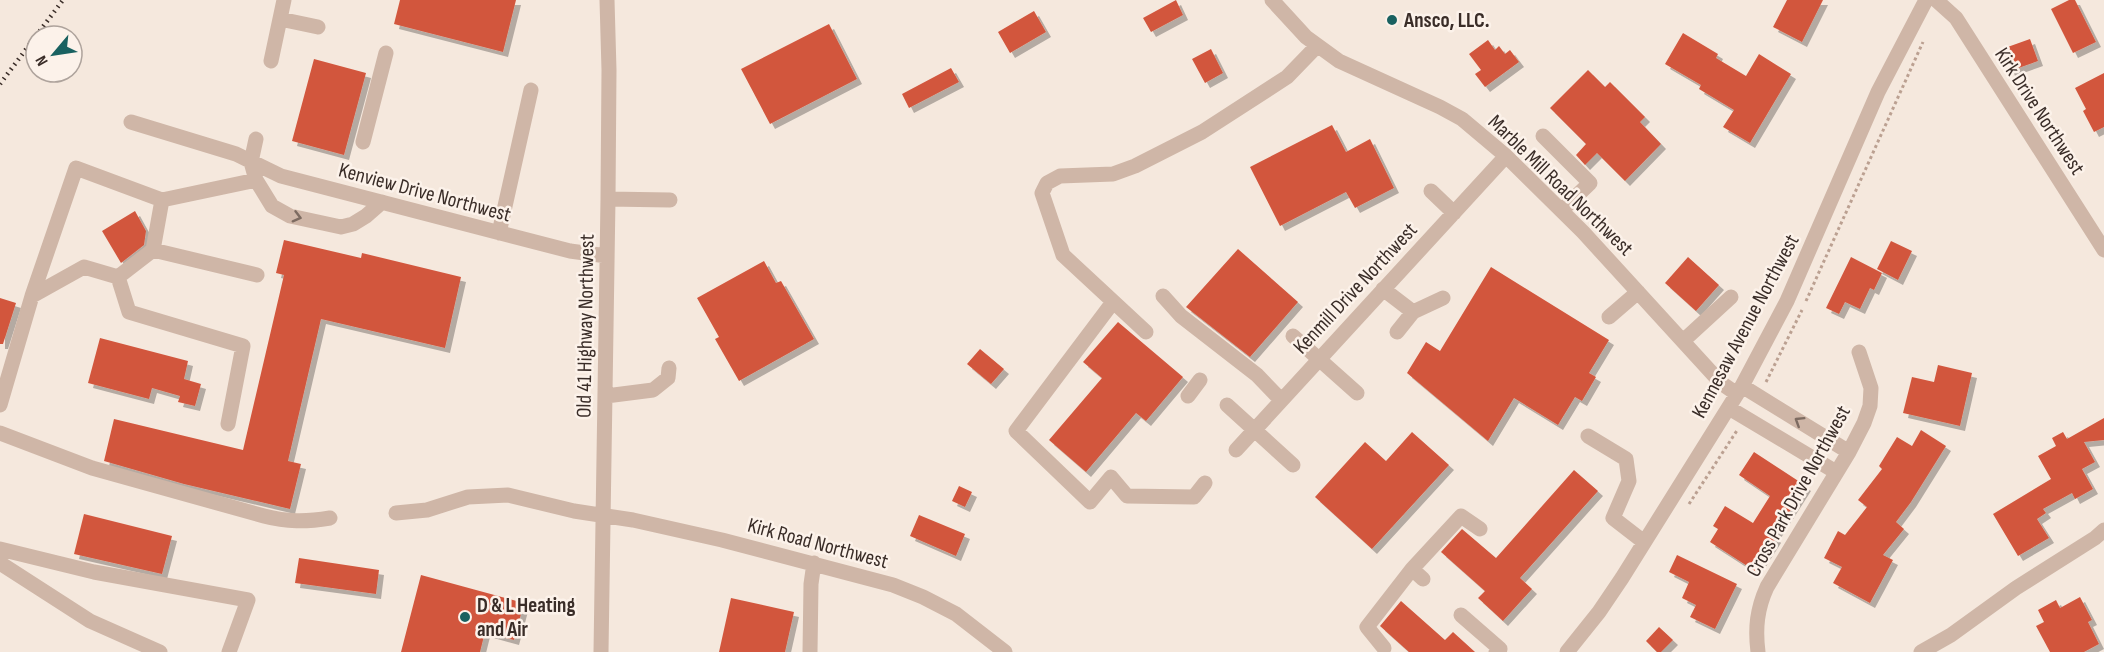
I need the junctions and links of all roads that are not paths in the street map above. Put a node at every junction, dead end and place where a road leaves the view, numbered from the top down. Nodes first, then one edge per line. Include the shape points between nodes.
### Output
1 (284, 0) edge
2 (607, 0) edge
3 (1272, 0) edge
4 (1926, 0) edge
5 (1936, 0) edge
6 (280, 19) junction
7 (318, 27) dead end
8 (1317, 46) junction
9 (386, 53) dead end
10 (271, 61) dead end
11 (531, 90) dead end
12 (131, 122) dead end
13 (1543, 136) dead end
14 (256, 139) dead end
15 (363, 142) dead end
16 (1506, 156) junction
17 (251, 162) junction
18 (256, 180) junction
19 (1431, 191) dead end
20 (608, 198) junction
21 (162, 200) junction
22 (670, 200) dead end
23 (382, 202) junction
24 (1562, 210) junction
25 (1454, 213) junction
26 (499, 233) junction
27 (153, 250) junction
28 (2104, 250) edge
29 (607, 256) junction
30 (257, 275) dead end
31 (117, 277) junction
32 (1383, 289) junction
33 (1638, 292) junction
34 (32, 296) junction
35 (1163, 296) dead end
36 (1731, 297) dead end
37 (1443, 298) dead end
38 (1113, 302) junction
39 (1413, 312) junction
40 (1609, 317) dead end
41 (1146, 332) dead end
42 (1397, 333) dead end
43 (1293, 336) dead end
44 (1683, 341) junction
45 (1859, 352) dead end
46 (1319, 359) junction
47 (669, 368) dead end
48 (1200, 380) dead end
49 (1739, 390) junction
50 (1357, 393) dead end
51 (606, 396) junction
52 (1188, 396) dead end
53 (1281, 400) junction
54 (0, 405) edge
55 (1227, 405) dead end
56 (1729, 408) junction
57 (228, 424) dead end
58 (1254, 429) junction
59 (0, 433) edge
60 (1588, 436) dead end
61 (1236, 450) dead end
62 (1849, 452) junction
63 (1293, 465) dead end
64 (1836, 472) junction
65 (1205, 483) dead end
66 (396, 513) dead end
67 (603, 515) junction
68 (330, 518) dead end
69 (1480, 529) dead end
70 (2104, 530) edge
71 (1644, 542) junction
72 (0, 549) edge
73 (0, 563) edge
74 (814, 563) junction
75 (1461, 615) dead end
76 (1384, 648) dead end
77 (160, 652) edge
78 (230, 652) edge
79 (602, 652) edge
80 (810, 652) edge
81 (1003, 652) edge
82 (1496, 652) edge
83 (1567, 652) edge
84 (1758, 652) edge
85 (1921, 652) edge

1 - 6 street
2 - 20 street, Old 41 Highway Northwest
3 - 8 street, Marble Mill Road Northwest
4 - 49 street, Kennesaw Avenue Northwest via 1874,103 1787,301
5 - 28 street, Kirk Drive Northwest via 1956,18
6 - 7 street
6 - 10 street
8 - 16 street, Marble Mill Road Northwest via 1355,69 1462,119
8 - 38 street via 1287,77 1202,132 1135,166 1113,174 1060,176 1047,183 1042,193 1063,255
9 - 15 street
11 - 26 street
12 - 17 street, Kenview Drive Northwest
13 - 24 street via 1590,183
14 - 17 street
16 - 24 street, Marble Mill Road Northwest
16 - 25 street, Kenmill Drive Northwest
17 - 18 street
17 - 23 street, Kenview Drive Northwest via 281,176
18 - 21 street
18 -> 23 street via 272,206 290,216 341,227 353,224
19 - 25 street
20 - 22 street
20 - 29 street, Old 41 Highway Northwest
21 - 27 street
21 - 34 street via 76,168
23 - 26 street, Kenview Drive Northwest
24 - 33 street, Marble Mill Road Northwest
25 - 32 street, Kenmill Drive Northwest
26 - 29 street, Kenview Drive Northwest
27 - 30 street
27 - 31 street
29 - 51 street, Old 41 Highway Northwest
31 - 34 street via 84,267
31 - 57 street via 129,312 243,346
32 - 39 street
32 - 46 street, Kenmill Drive Northwest
33 - 40 street
33 - 44 street, Marble Mill Road Northwest
34 - 54 street
35 - 53 street via 1181,316 1257,375
36 - 44 street
37 - 39 street
38 - 41 street
38 - 65 street via 1016,430 1090,502 1111,477 1127,496 1194,496
39 - 42 street
43 - 46 street
44 - 49 street, Marble Mill Road Northwest via 1721,382
45 - 62 street, Cross Park Drive Northwest via 1871,388 1870,406
46 - 50 street
46 - 53 street, Kenmill Drive Northwest
47 - 51 street via 668,378 653,390
48 - 52 street
49 - 56 street, Kennesaw Avenue Northwest
62 -> 49 street, Marble Mill Road Northwest
51 - 67 street, Old 41 Highway Northwest
53 - 58 street, Kenmill Drive Northwest
55 - 58 street
56 - 64 street
56 - 71 street, Kennesaw Avenue Northwest
58 - 61 street, Kenmill Drive Northwest
58 - 63 street
59 - 68 street via 92,468 264,516 305,522
60 - 71 street via 1626,459 1629,482 1613,518
62 - 64 street, Cross Park Drive Northwest
64 - 84 street, Cross Park Drive Northwest via 1762,598 1756,625
66 - 67 street, Kirk Road Northwest via 427,510 468,497 501,495
67 - 74 street, Kirk Road Northwest
67 - 79 street, Old 41 Highway Northwest
69 - 76 street via 1461,516 1418,574 1367,627
70 - 85 street
71 - 83 street, Kennesaw Avenue Northwest via 1599,612
72 - 78 street via 94,572 248,600
73 - 77 street via 90,621
74 - 80 street
74 - 81 street, Kirk Road Northwest via 923,597 956,614
75 - 82 street via 1500,649

